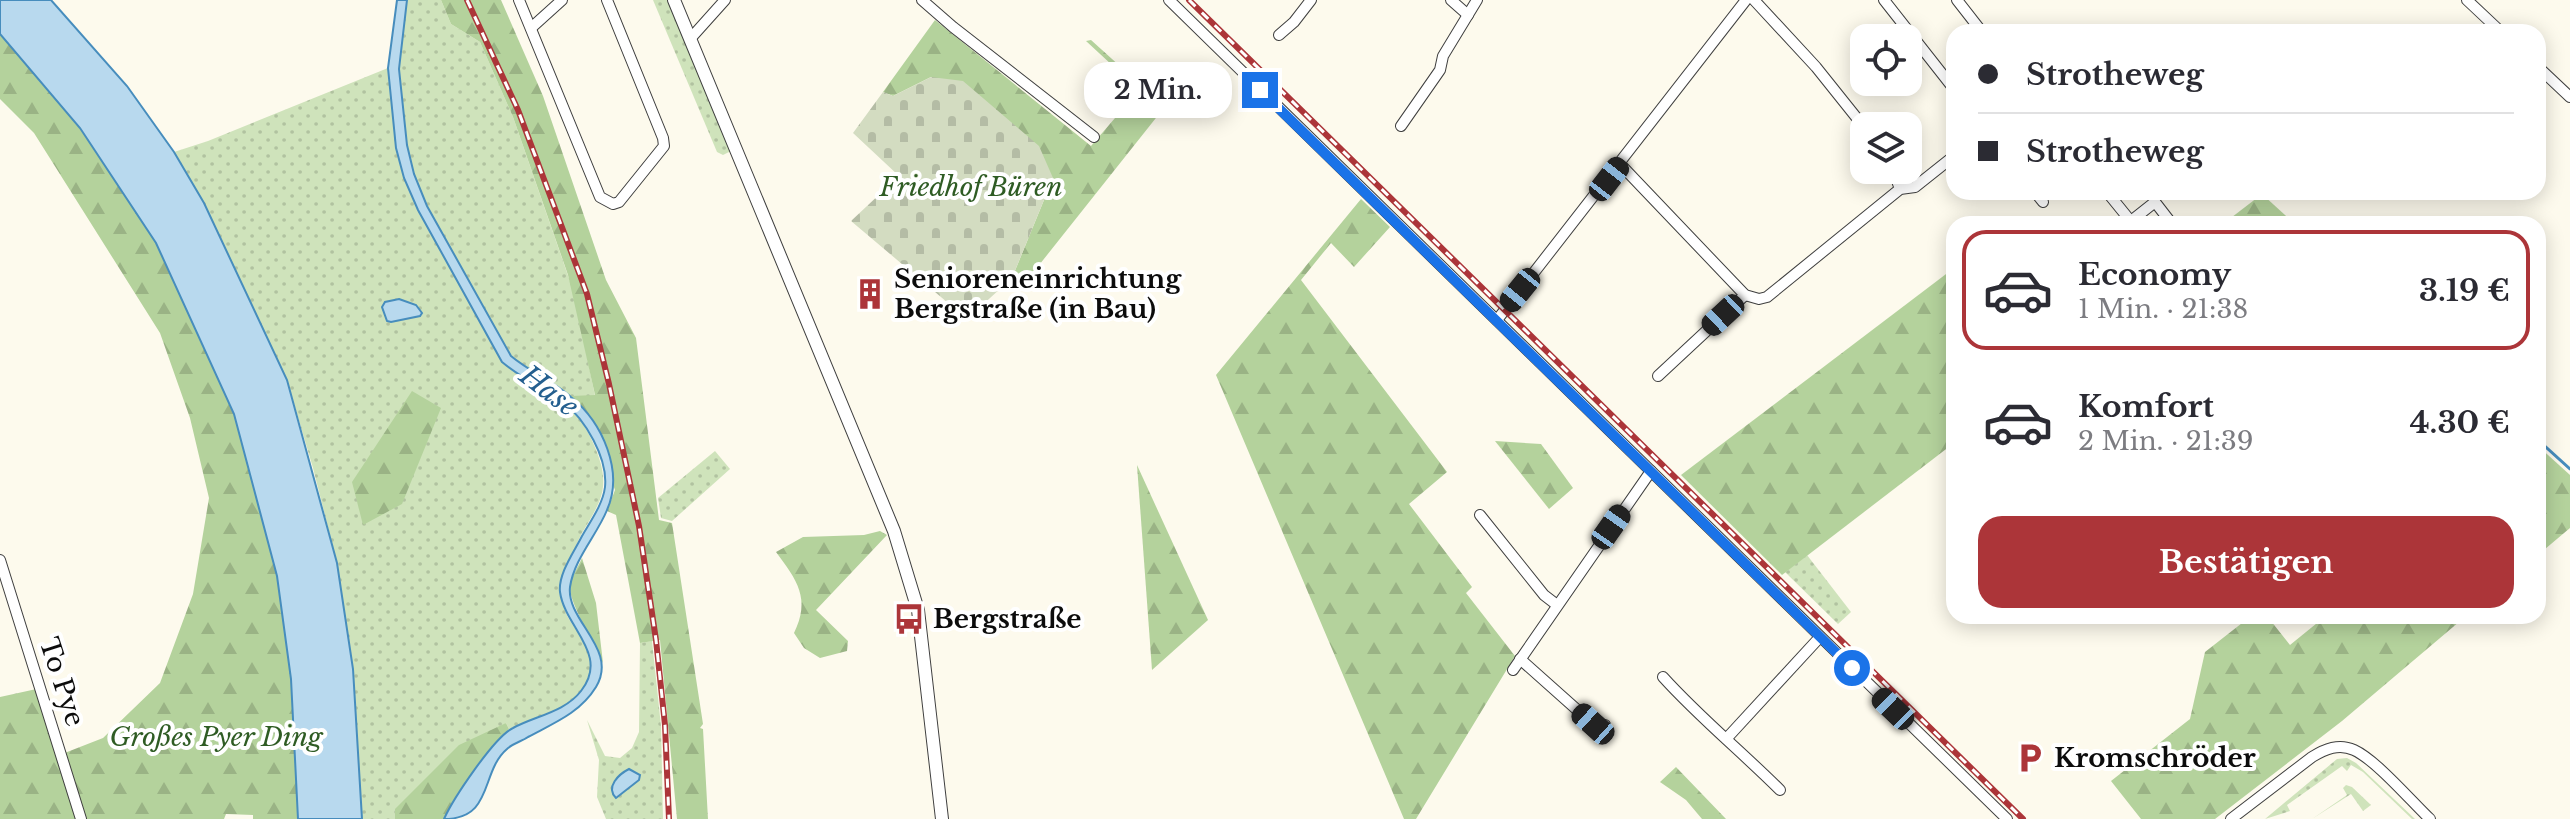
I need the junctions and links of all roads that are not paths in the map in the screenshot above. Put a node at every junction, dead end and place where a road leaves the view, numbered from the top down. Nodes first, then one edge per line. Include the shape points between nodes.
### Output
1 (519, 0) edge
2 (562, 0) edge
3 (607, 0) edge
4 (674, 0) edge
5 (725, 0) edge
6 (922, 0) edge
7 (1169, 0) edge
8 (1311, 0) edge
9 (1451, 0) edge
10 (1477, 0) edge
11 (1746, 0) edge
12 (1754, 0) edge
13 (1884, 0) edge
14 (1957, 0) edge
15 (2467, 0) edge
16 (1468, 15) junction
17 (1976, 24) edge
18 (2492, 24) edge
19 (531, 28) junction
20 (1279, 35) dead end
21 (690, 39) junction
22 (2546, 74) edge
23 (1946, 79) edge
24 (2570, 97) edge
25 (1852, 112) edge
26 (1401, 126) dead end
27 (1094, 137) dead end
28 (1946, 162) edge
29 (1620, 164) junction
30 (1898, 184) edge
31 (1900, 189) junction
32 (2113, 200) edge
33 (2126, 216) edge
34 (2140, 216) edge
35 (2166, 216) edge
36 (1745, 295) junction
37 (1497, 320) junction
38 (1658, 376) dead end
39 (1651, 471) junction
40 (1480, 515) dead end
41 (0, 560) edge
42 (1557, 605) junction
43 (1820, 637) junction
44 (1520, 659) junction
45 (1513, 670) dead end
46 (1663, 677) dead end
47 (1605, 725) dead end
48 (1727, 738) junction
49 (1780, 790) dead end
50 (81, 819) edge
51 (942, 819) edge
52 (2007, 819) edge
53 (2231, 819) edge
54 (2430, 819) edge

1 - 19 street
2 - 19 street
3 - 19 street via 664,146 619,202 606,203 600,197
4 - 21 street
5 - 21 street
6 - 27 street
7 - 37 street
8 - 20 street
9 - 16 street
10 - 16 street
11 - 29 street
12 - 25 street
13 - 23 street
14 - 17 street
15 - 18 street
16 - 26 street via 1440,70
21 - 51 street via 894,531 918,610
22 - 24 street
28 - 31 street via 1915,187
29 - 36 street
29 - 37 street
30 - 31 street
31 - 36 street via 1767,297
32 - 33 street
34 - 35 street via 2155,202
36 - 38 street
37 - 39 street
39 - 42 street
39 - 43 street
40 - 42 street
41 - 50 street, To Pye
42 - 44 street
43 - 48 street
43 - 52 street
44 - 45 street
44 - 47 street via 1593,724
46 - 48 street
48 - 49 street
53 - 54 street via 2312,757 2338,747 2367,758

